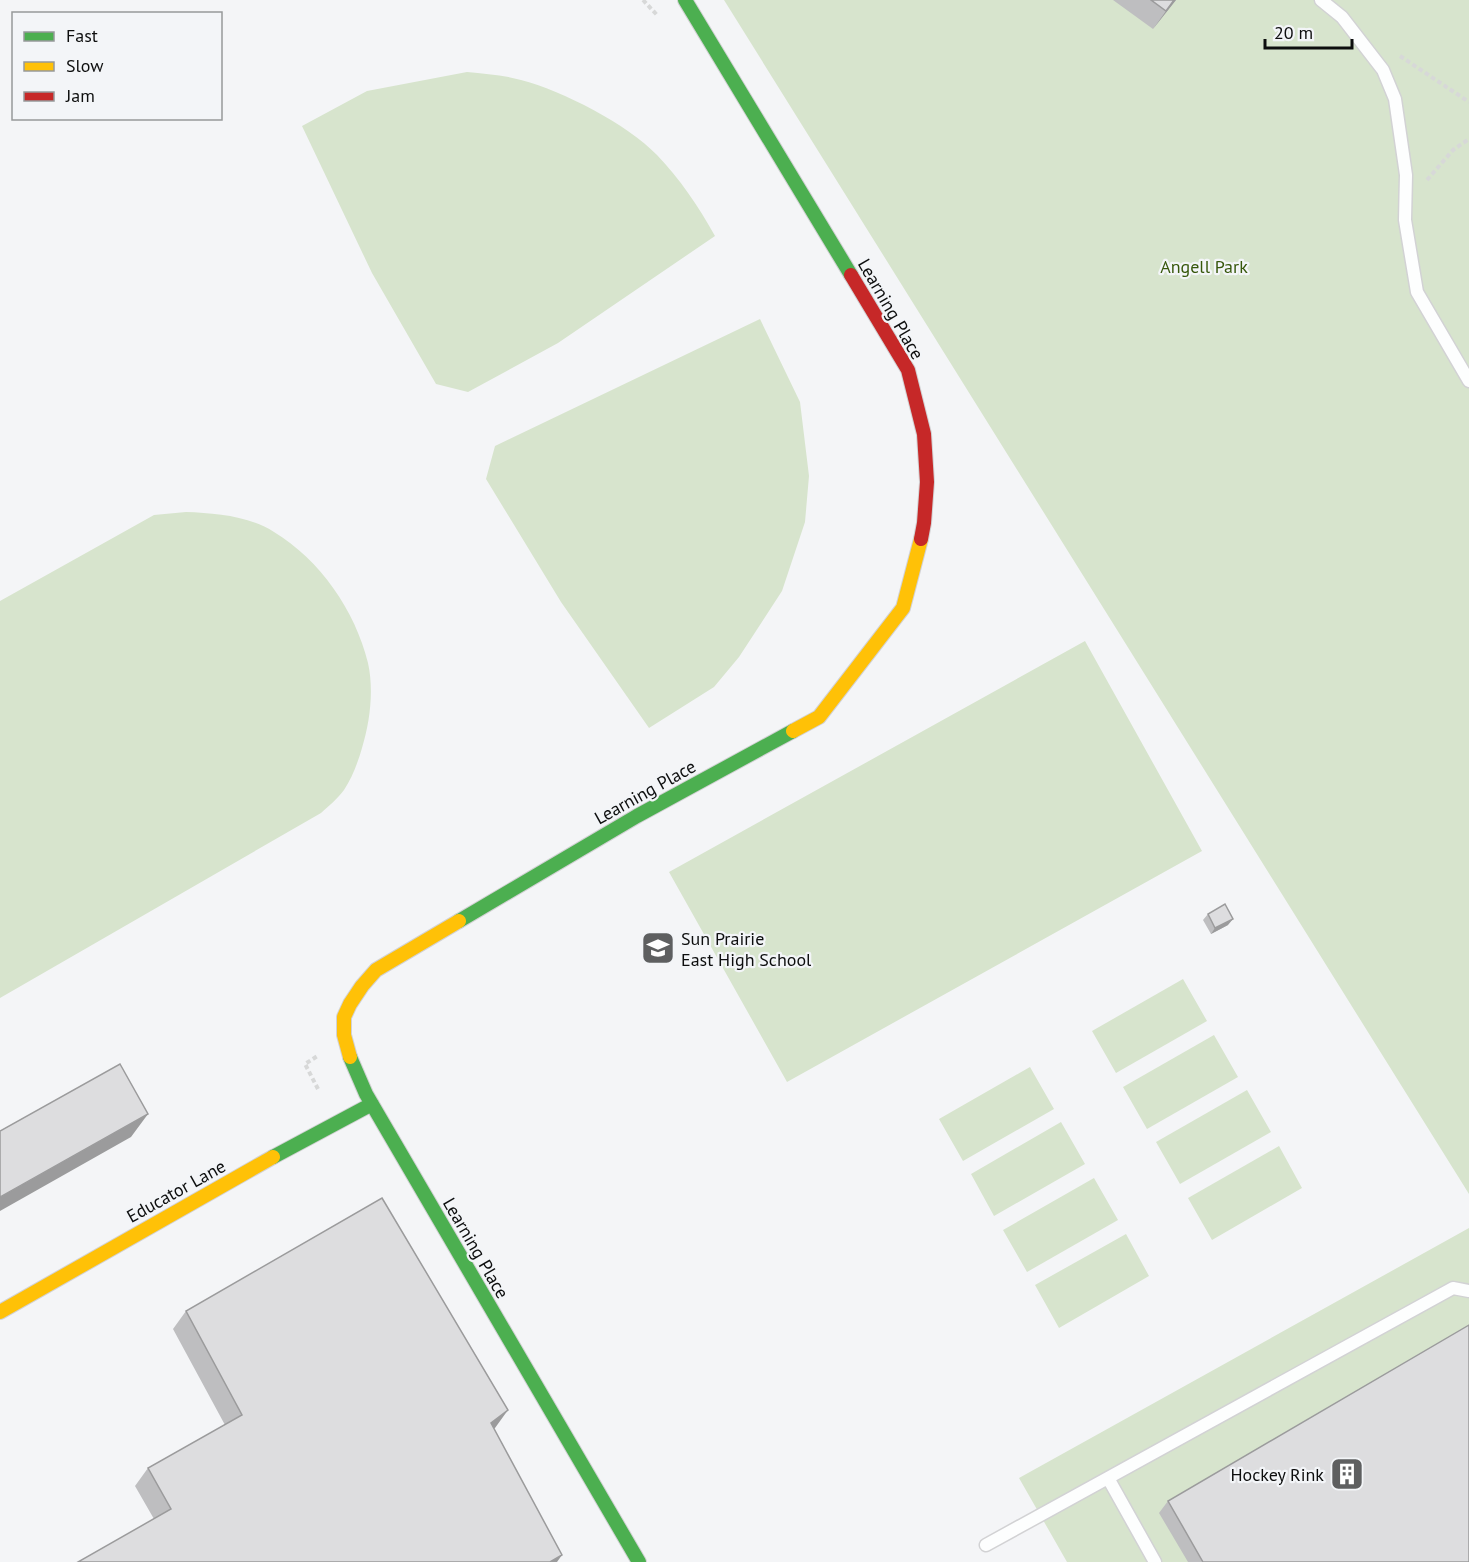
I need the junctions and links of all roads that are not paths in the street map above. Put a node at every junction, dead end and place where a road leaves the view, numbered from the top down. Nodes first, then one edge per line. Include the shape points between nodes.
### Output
1 (685, 0) edge
2 (1321, 0) edge
3 (1469, 381) edge
4 (372, 1104) junction
5 (1469, 1291) edge
6 (0, 1312) edge
7 (1108, 1478) junction
8 (986, 1545) dead end
9 (639, 1562) edge
10 (1155, 1562) edge

1 - 4 street, Learning Place via 908,370 924,434 927,482 924,523 903,608 819,717 637,816 376,970 356,995 344,1019 346,1047
2 - 3 lane via 1342,17 1383,70 1395,99 1406,175 1405,220 1417,292
4 - 6 street, Educator Lane
4 - 9 street, Learning Place
5 - 7 lane via 1453,1288
7 - 8 lane
7 - 10 lane

